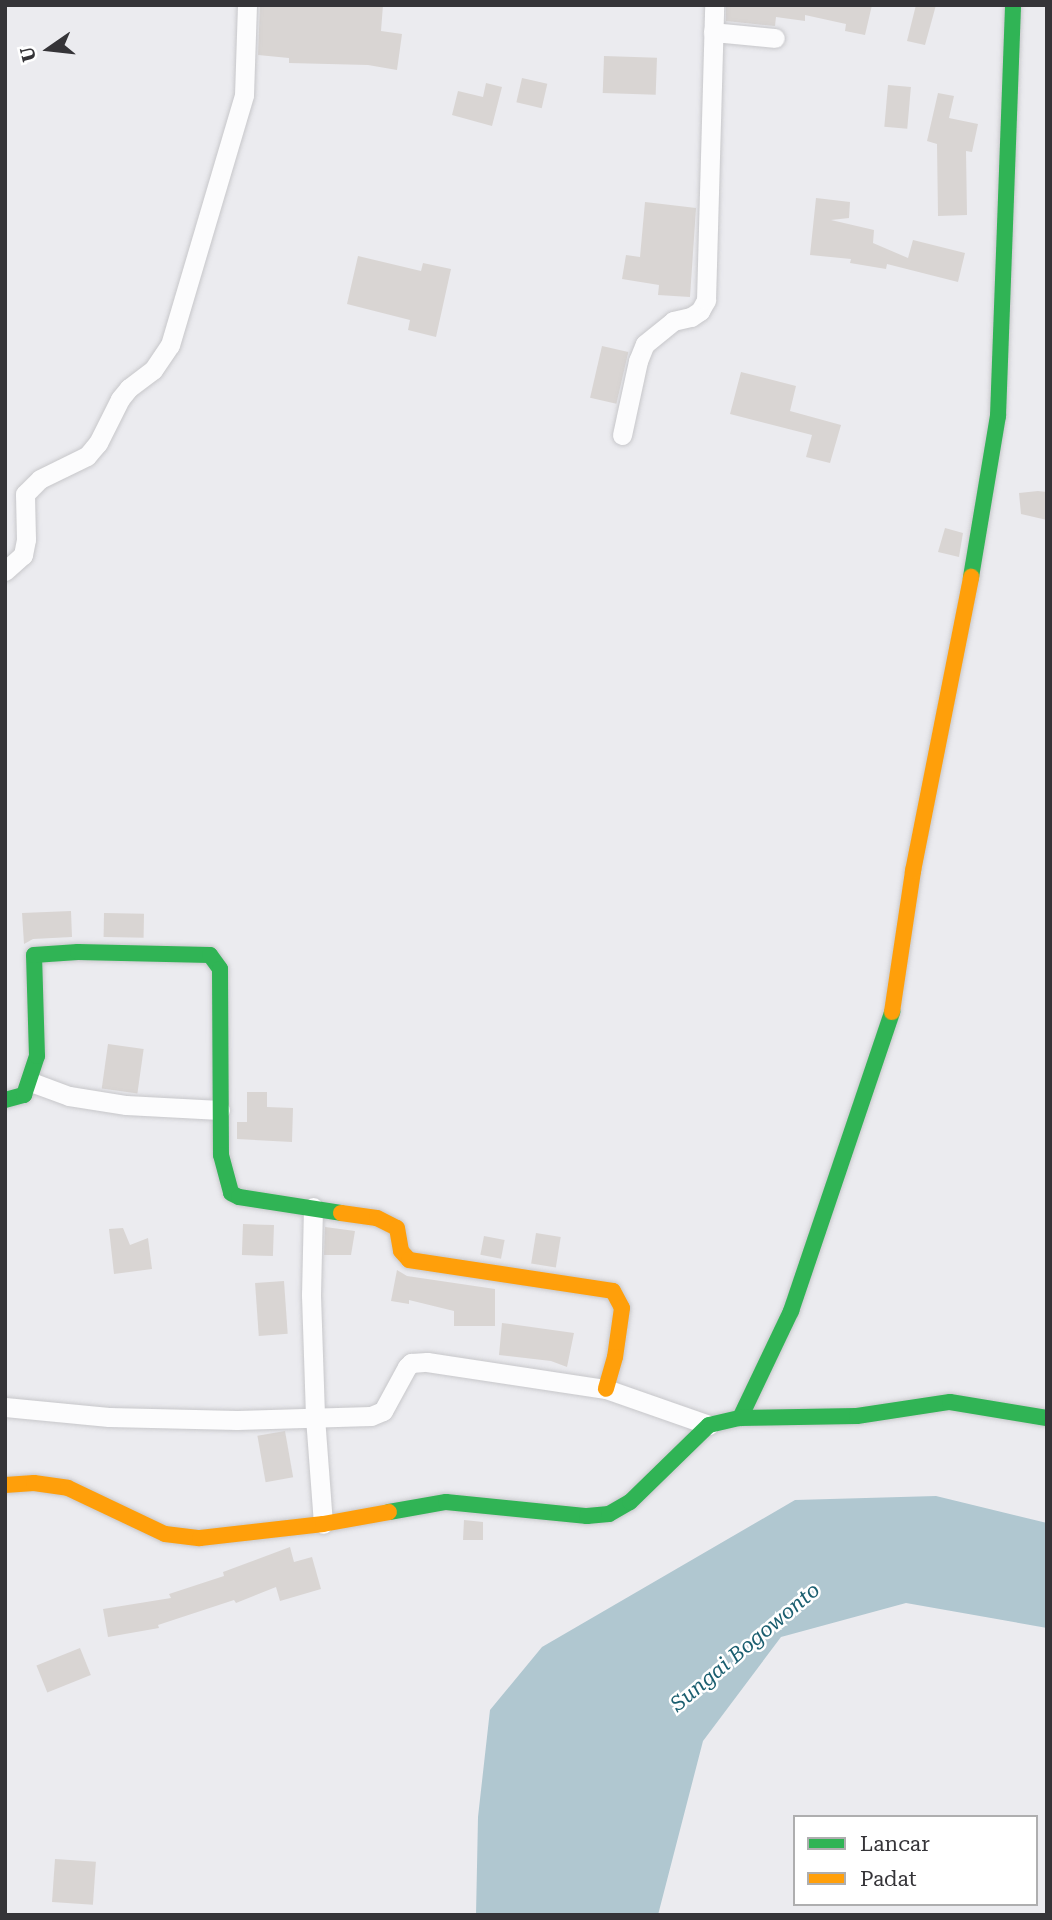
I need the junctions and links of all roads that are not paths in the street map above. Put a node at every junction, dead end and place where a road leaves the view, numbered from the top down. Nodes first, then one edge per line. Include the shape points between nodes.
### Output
1 (247, 5) edge
2 (714, 5) edge
3 (1013, 5) edge
4 (713, 32) junction
5 (775, 38) dead end
6 (622, 435) dead end
7 (5, 571) edge
8 (31, 1082) junction
9 (5, 1100) edge
10 (220, 1110) junction
11 (313, 1207) junction
12 (606, 1389) junction
13 (5, 1407) edge
14 (314, 1417) junction
15 (740, 1418) junction
16 (1047, 1418) edge
17 (709, 1425) junction
18 (5, 1485) edge
19 (323, 1524) junction

1 - 7 street via 244,95 170,345 153,370 120,399 87,456 40,479 25,494 23,555
2 - 4 street
3 - 15 street via 998,416 960,646 913,871 895,1002 791,1311
4 - 5 street
4 - 6 street via 706,300 700,311 673,321 645,344
8 - 9 street via 24,1095
8 - 10 street via 69,1096 125,1105
8 - 10 street via 37,1056 34,955 201,953 210,955 220,969
10 - 11 street via 223,1170 232,1193
11 - 12 street via 392,1224 409,1260 613,1291 622,1308
11 - 14 street
12 - 14 street via 417,1362 407,1367 378,1414
12 - 17 street
13 - 14 street via 109,1418
14 - 19 street
15 - 16 street via 857,1416 950,1402
15 - 17 street
17 - 19 street via 630,1502 610,1514 587,1516 446,1502
18 - 19 street via 68,1488 165,1534 200,1538

